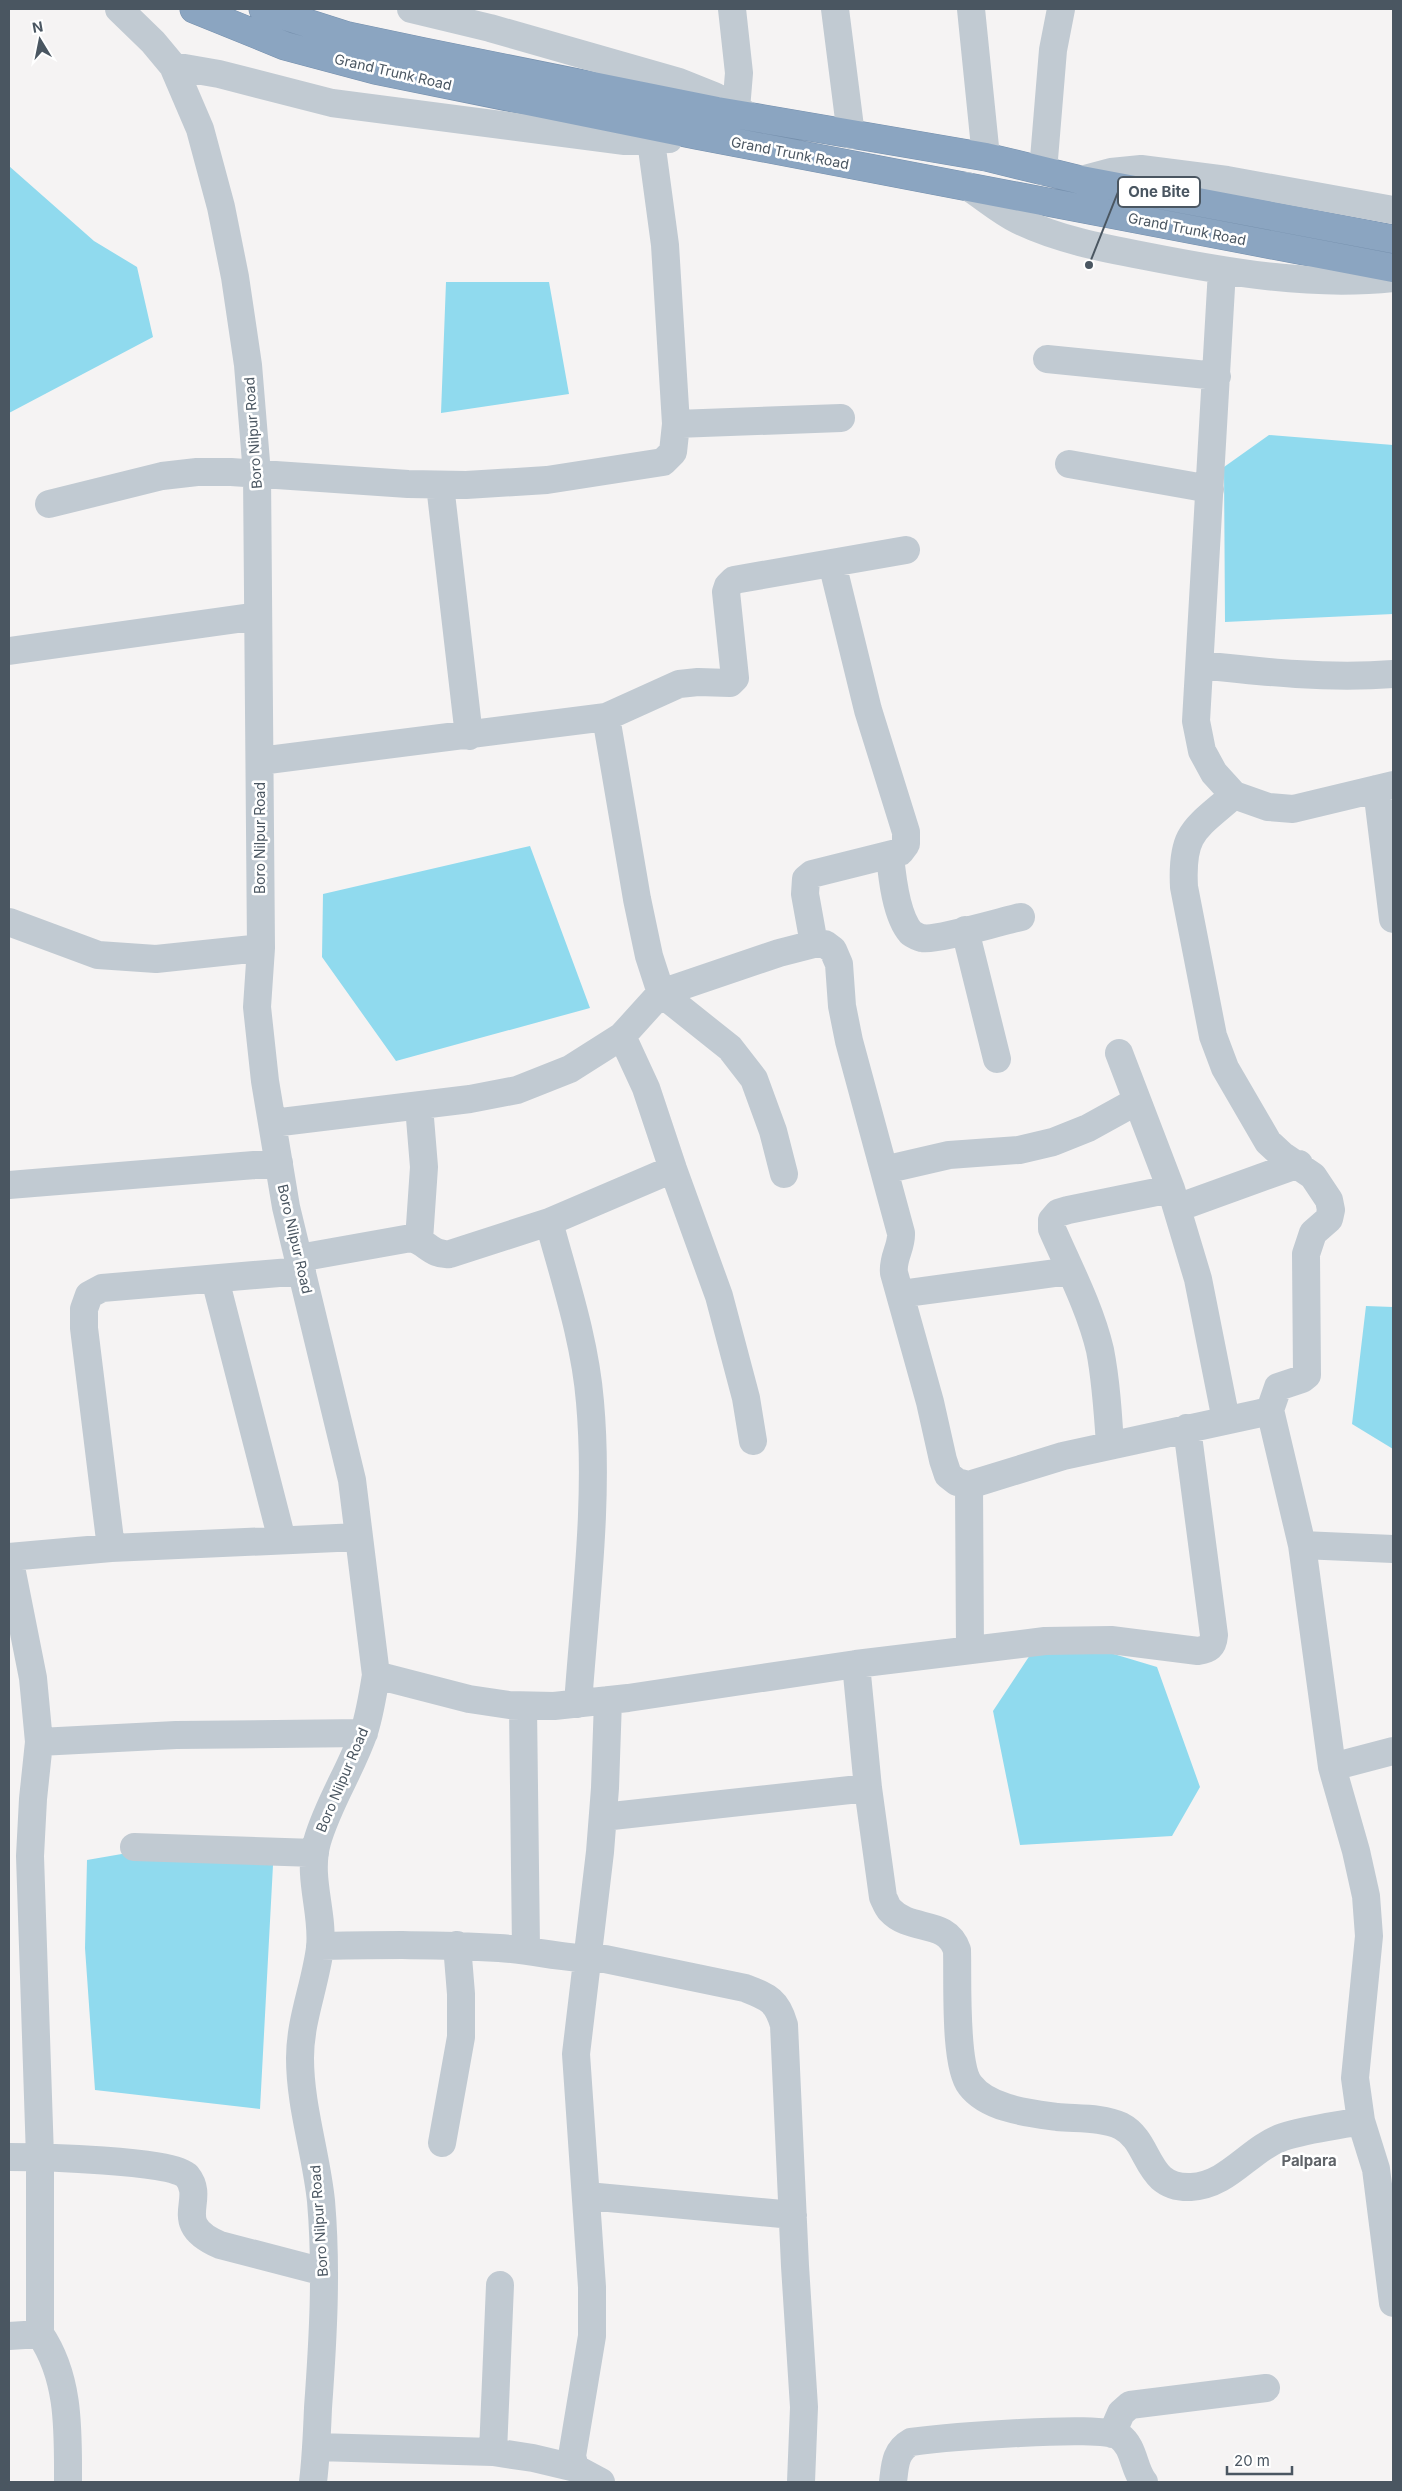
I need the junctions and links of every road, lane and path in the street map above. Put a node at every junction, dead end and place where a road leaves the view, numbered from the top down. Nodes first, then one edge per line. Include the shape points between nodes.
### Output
1 (119, 9) edge
2 (194, 9) edge
3 (263, 9) edge
4 (411, 9) edge
5 (732, 9) edge
6 (835, 9) edge
7 (971, 9) edge
8 (1060, 9) edge
9 (173, 66) junction
10 (745, 113) junction
11 (696, 135) junction
12 (850, 135) junction
13 (651, 141) junction
14 (986, 157) junction
15 (1043, 171) junction
16 (1081, 180) junction
17 (966, 186) junction
18 (1393, 210) edge
19 (1393, 239) edge
20 (1393, 268) edge
21 (1222, 270) junction
22 (1393, 278) edge
23 (1047, 359) dead end
24 (1217, 376) junction
25 (841, 418) dead end
26 (676, 424) junction
27 (1069, 464) dead end
28 (257, 474) junction
29 (440, 485) junction
30 (1210, 489) junction
31 (49, 504) dead end
32 (906, 550) dead end
33 (832, 563) junction
34 (258, 616) junction
35 (9, 651) edge
36 (1200, 665) junction
37 (1393, 674) edge
38 (606, 717) junction
39 (469, 736) junction
40 (260, 761) junction
41 (1385, 787) edge
42 (1234, 795) junction
43 (890, 855) junction
44 (1021, 917) dead end
45 (1393, 919) edge
46 (9, 922) edge
47 (965, 930) junction
48 (814, 944) junction
49 (261, 948) junction
50 (660, 993) junction
51 (622, 1036) junction
52 (1119, 1053) dead end
53 (997, 1059) dead end
54 (1137, 1101) junction
55 (419, 1106) junction
56 (273, 1123) junction
57 (279, 1163) junction
58 (1299, 1164) junction
59 (673, 1169) junction
60 (884, 1170) junction
61 (784, 1174) dead end
62 (9, 1185) edge
63 (1174, 1198) junction
64 (549, 1222) junction
65 (419, 1240) junction
66 (300, 1265) junction
67 (1070, 1271) junction
68 (215, 1279) junction
69 (900, 1294) junction
70 (1270, 1410) junction
71 (1226, 1420) junction
72 (1187, 1428) junction
73 (753, 1440) dead end
74 (1110, 1445) junction
75 (969, 1485) junction
76 (358, 1537) junction
77 (282, 1540) junction
78 (1302, 1545) junction
79 (111, 1548) junction
80 (1393, 1549) edge
81 (9, 1557) edge
82 (970, 1650) junction
83 (856, 1664) junction
84 (376, 1675) junction
85 (608, 1700) junction
86 (578, 1704) junction
87 (524, 1706) junction
88 (364, 1732) junction
89 (39, 1742) junction
90 (1393, 1751) edge
91 (1332, 1767) junction
92 (868, 1788) junction
93 (602, 1817) junction
94 (134, 1847) dead end
95 (315, 1853) junction
96 (457, 1945) junction
97 (320, 1946) junction
98 (526, 1950) junction
99 (588, 1959) junction
100 (1361, 2121) junction
101 (442, 2143) dead end
102 (9, 2156) edge
103 (40, 2157) junction
104 (587, 2196) junction
105 (793, 2215) junction
106 (324, 2272) junction
107 (500, 2285) dead end
108 (1393, 2303) edge
109 (40, 2334) junction
110 (9, 2336) edge
111 (1266, 2388) dead end
112 (1112, 2434) junction
113 (316, 2447) junction
114 (492, 2452) junction
115 (575, 2468) junction
116 (68, 2482) edge
117 (314, 2482) edge
118 (600, 2482) edge
119 (802, 2482) edge
120 (893, 2482) edge
121 (1144, 2482) edge

1 - 9 street, Boro Nilpur Road
2 - 11 highway, Grand Trunk Road via 285,46 375,70
3 - 10 highway, Grand Trunk Road via 348,36
4 - 10 street via 679,82
5 - 10 street
6 - 12 street
7 - 14 street
8 - 15 street via 1053,50
9 - 13 street via 219,74 332,103 624,141
9 - 28 street, Boro Nilpur Road via 200,129 221,207 248,365
10 - 12 highway, Grand Trunk Road
11 - 13 street
11 - 17 highway, Grand Trunk Road
12 - 14 highway, Grand Trunk Road
13 - 26 street via 665,245
14 - 15 highway, Grand Trunk Road
15 - 16 highway, Grand Trunk Road
16 - 18 street via 1111,172 1142,169 1227,180
16 - 19 highway, Grand Trunk Road
17 - 20 highway, Grand Trunk Road
17 - 21 street via 1018,220 1056,234 1114,250
21 - 22 street via 1357,282
21 - 24 street
23 - 24 street
24 - 30 street
25 - 26 street
26 - 29 street via 672,452 662,462 547,480
27 - 30 street
28 - 29 street
28 - 31 street via 197,472 162,476
28 - 34 street, Boro Nilpur Road
29 - 39 street
30 - 36 street
32 - 33 street
33 - 38 street via 734,580 728,586 726,592 735,664 735,678 730,684 679,684
33 - 43 street via 863,691 906,832 906,844 900,852
34 - 35 street
34 - 40 street, Boro Nilpur Road
36 - 37 street via 1315,675
36 - 42 street via 1196,721 1202,751 1214,773
38 - 39 street
38 - 50 street via 637,899
39 - 40 street
40 - 49 street, Boro Nilpur Road
41 - 42 street via 1293,809 1268,807
41 - 45 street
42 - 58 street via 1198,826 1186,844 1184,887 1213,1036 1225,1068 1268,1142
43 - 47 street via 892,885 899,909 912,933 922,938
43 - 48 street via 812,874 806,879 805,894
44 - 47 street
46 - 49 street via 98,955 156,959
47 - 53 street
48 - 50 street
48 - 60 street via 825,944 833,950 839,964 849,1041
49 - 56 street, Boro Nilpur Road via 257,1007
50 - 51 street
50 - 61 street via 730,1048 754,1079
51 - 55 street via 570,1069 517,1090
51 - 59 street via 646,1088
52 - 54 street
54 - 60 street via 1088,1128 1053,1142 1019,1150 930,1158
54 - 63 street
55 - 56 street
55 - 65 street via 424,1168
56 - 57 street, Boro Nilpur Road
57 - 62 street
57 - 66 street, Boro Nilpur Road
58 - 63 street
58 - 70 street via 1313,1176 1330,1200 1332,1210 1329,1219 1312,1233 1307,1248 1307,1375 1278,1387
59 - 64 street
59 - 73 street via 722,1304 746,1398
60 - 69 street via 901,1233 902,1242 893,1266
63 - 67 street via 1058,1213 1052,1220 1052,1229
63 - 71 street via 1198,1279
64 - 65 street via 440,1255
64 - 86 street via 581,1337 590,1402 591,1520
65 - 66 street via 403,1239
66 - 68 street
66 - 76 street, Boro Nilpur Road via 352,1480
67 - 69 street
67 - 74 street via 1100,1349
68 - 77 street
68 - 79 street via 102,1288 89,1295 84,1310 84,1328
69 - 75 street via 948,1475
70 - 71 street
70 - 78 street
71 - 72 street
72 - 74 street
72 - 82 street via 1214,1635 1208,1650 1111,1640 1054,1641
74 - 75 street
75 - 82 street
76 - 77 street
76 - 84 street, Boro Nilpur Road
77 - 79 street
78 - 80 street
78 - 91 street
79 - 81 street
81 - 89 street via 33,1678
82 - 83 street
83 - 85 street
83 - 92 street
84 - 87 street via 469,1699
84 - 88 street, Boro Nilpur Road
85 - 86 street
85 - 93 street
86 - 87 street
87 - 98 street
88 - 89 street via 176,1735
88 - 95 street, Boro Nilpur Road via 325,1815
89 - 103 street via 30,1856
90 - 91 street
91 - 100 street via 1366,1896 1369,1936 1356,2078
92 - 93 street
92 - 100 street via 883,1897 891,1911 906,1920 942,1930 953,1938 957,1950 961,2064 969,2084 984,2098 1013,2109 1122,2126 1159,2178 1172,2186 1191,2187 1215,2181 1282,2138
93 - 99 street
94 - 95 street
95 - 97 street, Boro Nilpur Road via 313,1872
96 - 97 street
96 - 98 street
96 - 101 street via 461,2037
97 - 106 street, Boro Nilpur Road via 304,2017 300,2058 304,2103 318,2176
98 - 99 street
99 - 104 street via 576,2054
99 - 105 street via 605,1959 745,1988 765,1996 780,2009 784,2025
100 - 108 street via 1376,2169
102 - 103 street
103 - 106 street via 153,2165 179,2170 188,2177 192,2190 192,2219 196,2230 205,2239
103 - 109 street
104 - 105 street
104 - 115 street via 592,2336 572,2456
105 - 119 street via 804,2407
106 - 113 street, Boro Nilpur Road
107 - 114 street
109 - 110 street
109 - 116 street via 56,2363 63,2385 68,2432
111 - 112 street via 1130,2405 1121,2413
112 - 120 street via 1052,2432 911,2442 902,2447 895,2458
112 - 121 street via 1126,2443
113 - 114 street
113 - 117 street, Boro Nilpur Road
114 - 115 street
115 - 118 street

